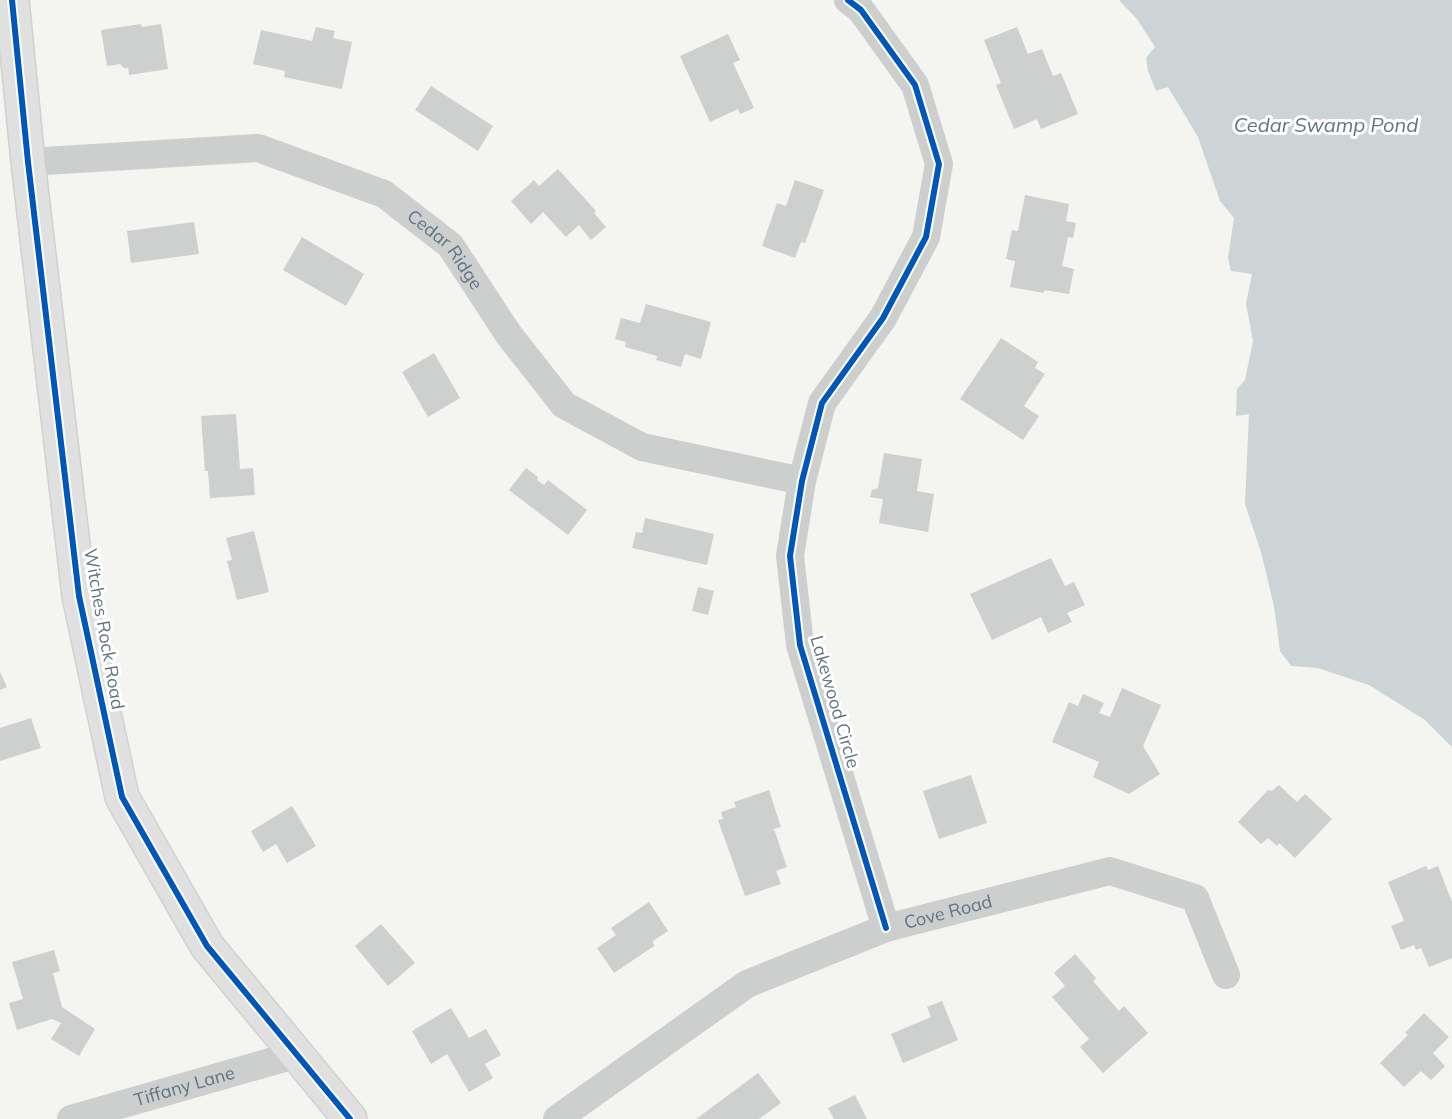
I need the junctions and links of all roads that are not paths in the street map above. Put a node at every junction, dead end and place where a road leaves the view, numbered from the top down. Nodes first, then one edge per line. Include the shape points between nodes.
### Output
1 (12, 0) edge
2 (848, 0) edge
3 (28, 162) junction
4 (802, 481) junction
5 (886, 928) junction
6 (1226, 975) dead end
7 (298, 1054) junction
8 (71, 1119) edge
9 (350, 1119) edge
10 (557, 1119) edge

1 - 3 street, Witches Rock Road
2 - 4 street, Lakewood Circle via 861,10 915,85 939,164 926,237 883,318 822,403
3 - 4 street, Cedar Ridge via 258,148 384,194 450,245 509,335 564,405 642,447
3 - 7 street, Witches Rock Road via 79,596 122,797 207,946
4 - 5 street, Lakewood Circle via 790,556 800,645
5 - 6 street, Cove Road via 1110,871 1195,898
5 - 10 street, Cove Road via 747,984
7 - 8 street, Tiffany Lane
7 - 9 street, Witches Rock Road

